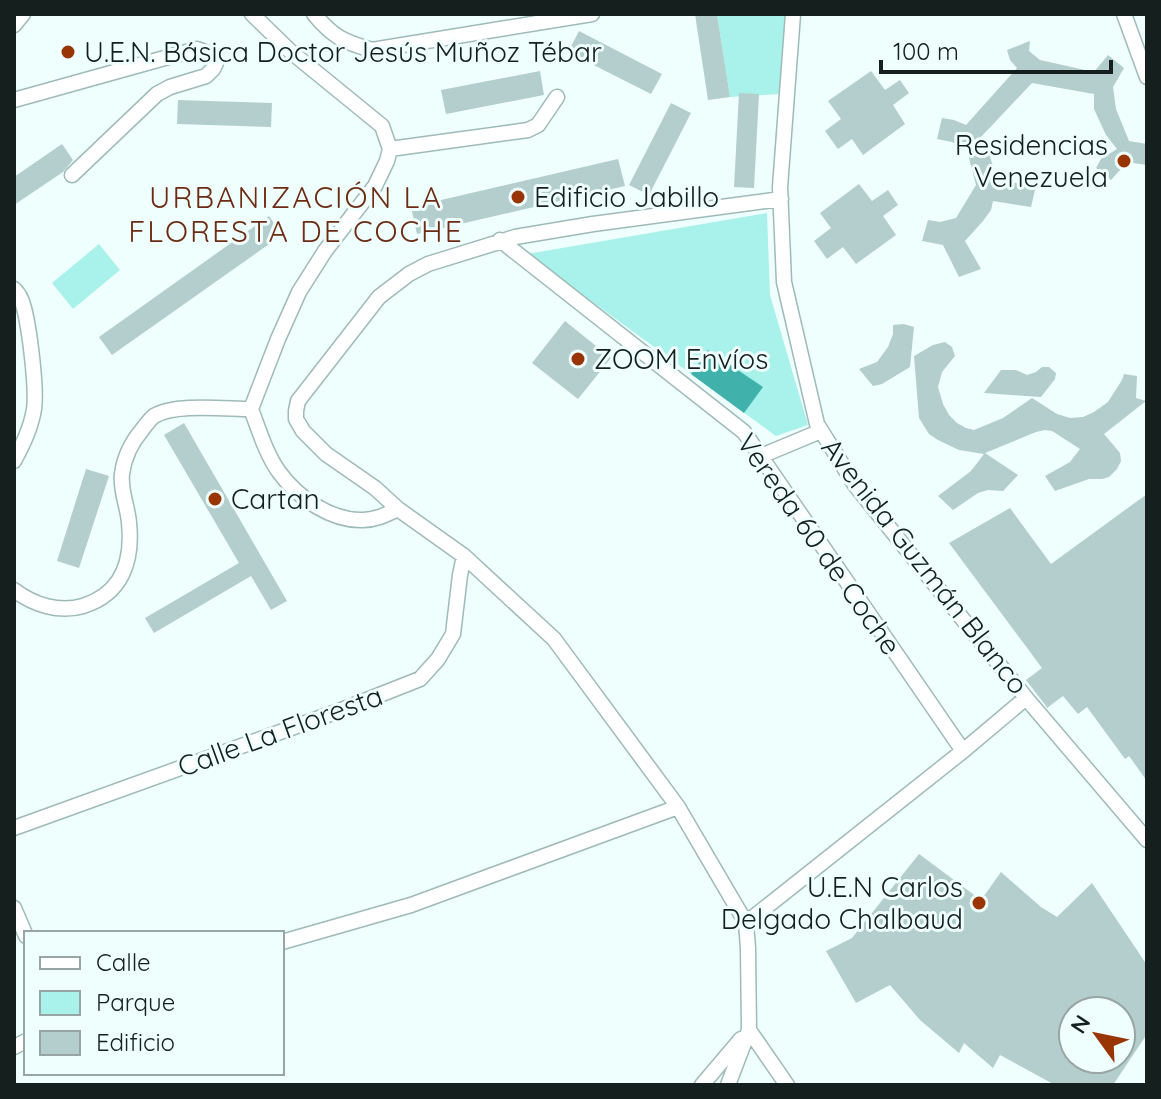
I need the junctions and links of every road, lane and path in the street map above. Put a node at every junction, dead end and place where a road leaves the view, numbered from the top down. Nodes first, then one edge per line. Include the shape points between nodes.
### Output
1 (23, 14) edge
2 (252, 14) edge
3 (314, 14) edge
4 (592, 14) edge
5 (793, 14) edge
6 (1124, 14) edge
7 (14, 25) edge
8 (1147, 77) edge
9 (557, 97) dead end
10 (14, 100) edge
11 (390, 149) junction
12 (72, 175) dead end
13 (781, 199) junction
14 (500, 240) junction
15 (14, 289) edge
16 (251, 409) junction
17 (821, 431) junction
18 (761, 456) junction
19 (14, 461) edge
20 (398, 509) junction
21 (464, 556) junction
22 (14, 590) edge
23 (1026, 698) junction
24 (963, 751) junction
25 (678, 807) junction
26 (14, 828) edge
27 (1147, 840) edge
28 (14, 908) edge
29 (746, 923) junction
30 (24, 931) edge
31 (284, 941) edge
32 (749, 1030) junction
33 (702, 1085) edge
34 (728, 1085) edge
35 (787, 1085) edge

1 - 7 street
2 - 11 street via 382,126
3 - 4 street via 346,43 372,50
5 - 13 street, Avenida Guzmán Blanco
6 - 8 street
9 - 11 street via 538,125 528,130
10 - 12 street via 197,49 212,55 216,63 206,76 157,94
11 - 16 street via 375,186 299,292
13 - 14 street
13 - 17 street, Avenida Guzmán Blanco via 784,282
14 - 18 street, Vereda 60 de Coche via 744,432
14 - 20 street via 428,264 395,284 379,297 298,401 296,419 315,443
15 - 19 street via 25,314 35,405
16 - 20 street via 279,473 310,501 328,513 364,520
16 - 22 street via 171,411 154,416 138,435 125,457 122,476 129,522 127,562 109,593 92,603 58,609
17 - 18 street
17 - 23 street, Avenida Guzmán Blanco via 855,485
18 - 24 street, Vereda 60 de Coche
20 - 21 street
21 - 25 street via 554,639
21 - 26 street, Calle La Floresta via 453,634 420,679
23 - 24 street
23 - 27 street, Avenida Guzmán Blanco
24 - 29 street
25 - 29 street
25 - 31 street via 411,905
28 - 30 street
29 - 32 street
32 - 33 street
32 - 34 street
32 - 35 street

